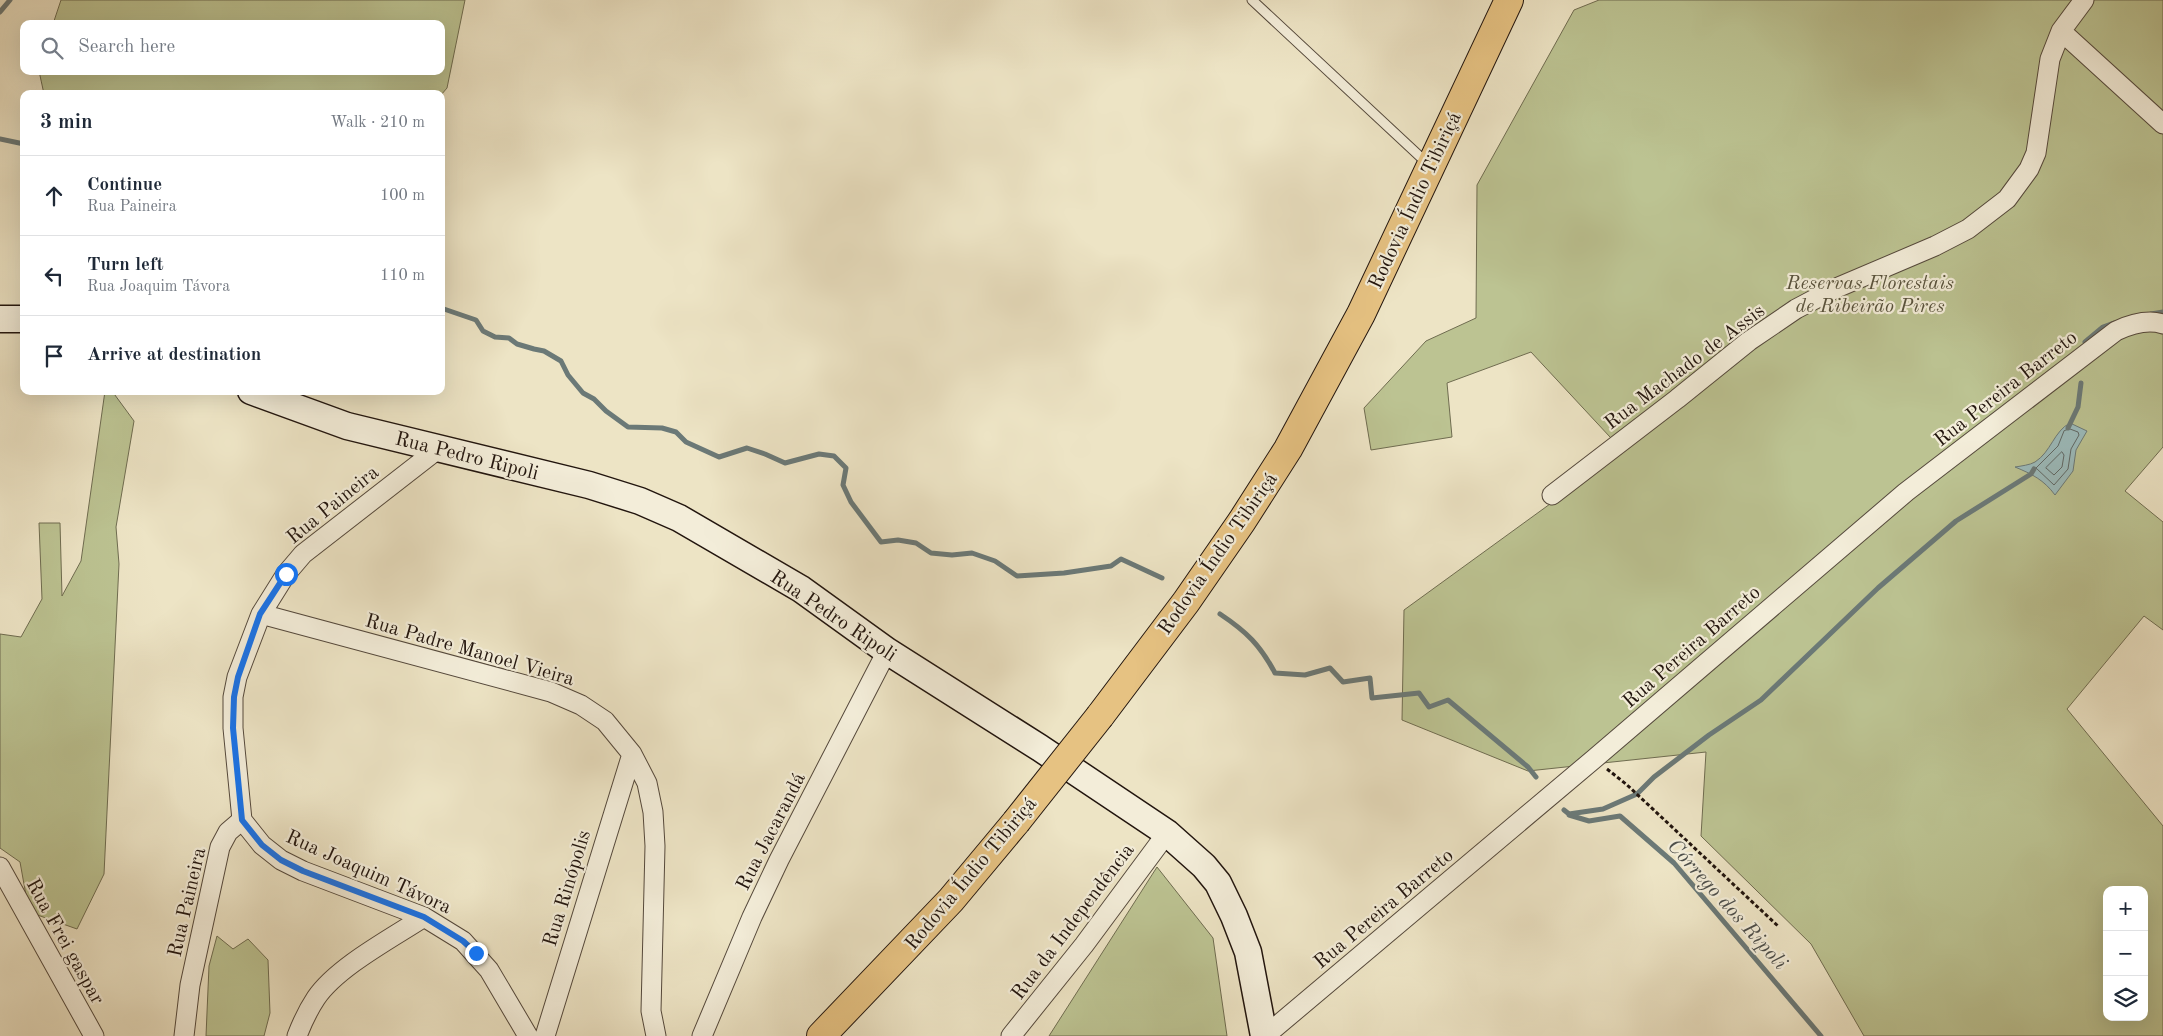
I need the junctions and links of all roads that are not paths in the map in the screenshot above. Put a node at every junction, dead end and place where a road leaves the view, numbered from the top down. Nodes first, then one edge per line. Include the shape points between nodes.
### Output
1 (1252, 0) edge
2 (1509, 0) edge
3 (2084, 0) edge
4 (2061, 30) junction
5 (2163, 124) edge
6 (1430, 166) junction
7 (0, 319) edge
8 (20, 319) edge
9 (2163, 324) edge
10 (262, 395) edge
11 (438, 449) junction
12 (1552, 494) dead end
13 (260, 614) junction
14 (887, 651) junction
15 (632, 754) junction
16 (242, 820) junction
17 (1167, 833) junction
18 (0, 867) edge
19 (424, 917) junction
20 (94, 1036) edge
21 (184, 1036) edge
22 (297, 1036) edge
23 (528, 1036) edge
24 (545, 1036) edge
25 (656, 1036) edge
26 (702, 1036) edge
27 (821, 1036) edge
28 (1011, 1036) edge
29 (1265, 1036) edge

1 - 6 lane
2 - 6 highway, Rodovia Índio Tibiriçá
3 - 4 street, Rua Machado de Assis
4 - 5 street
4 - 12 street, Rua Machado de Assis via 2045,81 2036,153 2029,169 2007,199 1968,229 1796,309 1749,341
6 - 27 highway, Rodovia Índio Tibiriçá, bridge via 1361,314 1288,449 1186,602 1100,716 951,900
7 - 8 street
9 - 29 street, Rua Pereira Barreto via 2131,324 2116,331 1906,492
10 - 11 street, Rua Pedro Ripoli via 347,426
11 - 13 street, Rua Paineira via 303,554
11 - 14 street, Rua Pedro Ripoli via 589,485 680,518 801,589
13 - 15 street, Rua Padre Manoel Vieira via 551,692 606,721
13 - 16 street, Rua Paineira via 234,697 233,728
14 - 17 street, Rua Pedro Ripoli
14 - 26 street, Rua Jacarandá via 752,917
15 - 24 street, Rua Rinópolis
15 - 25 street, Rua Padre Manoel Vieira via 646,783 653,812 651,1011
16 - 19 street, Rua Joaquim Távora via 262,845 281,860
16 - 21 street, Rua Paineira via 228,832 220,847 190,985
17 - 28 street, Rua da Independência
17 - 29 street, Rua Pedro Ripoli via 1218,883 1234,916 1248,952
18 - 20 street, Rua Frei gaspar
19 - 22 street via 332,981 316,997
19 - 23 street, Rua Joaquim Távora via 476,953

